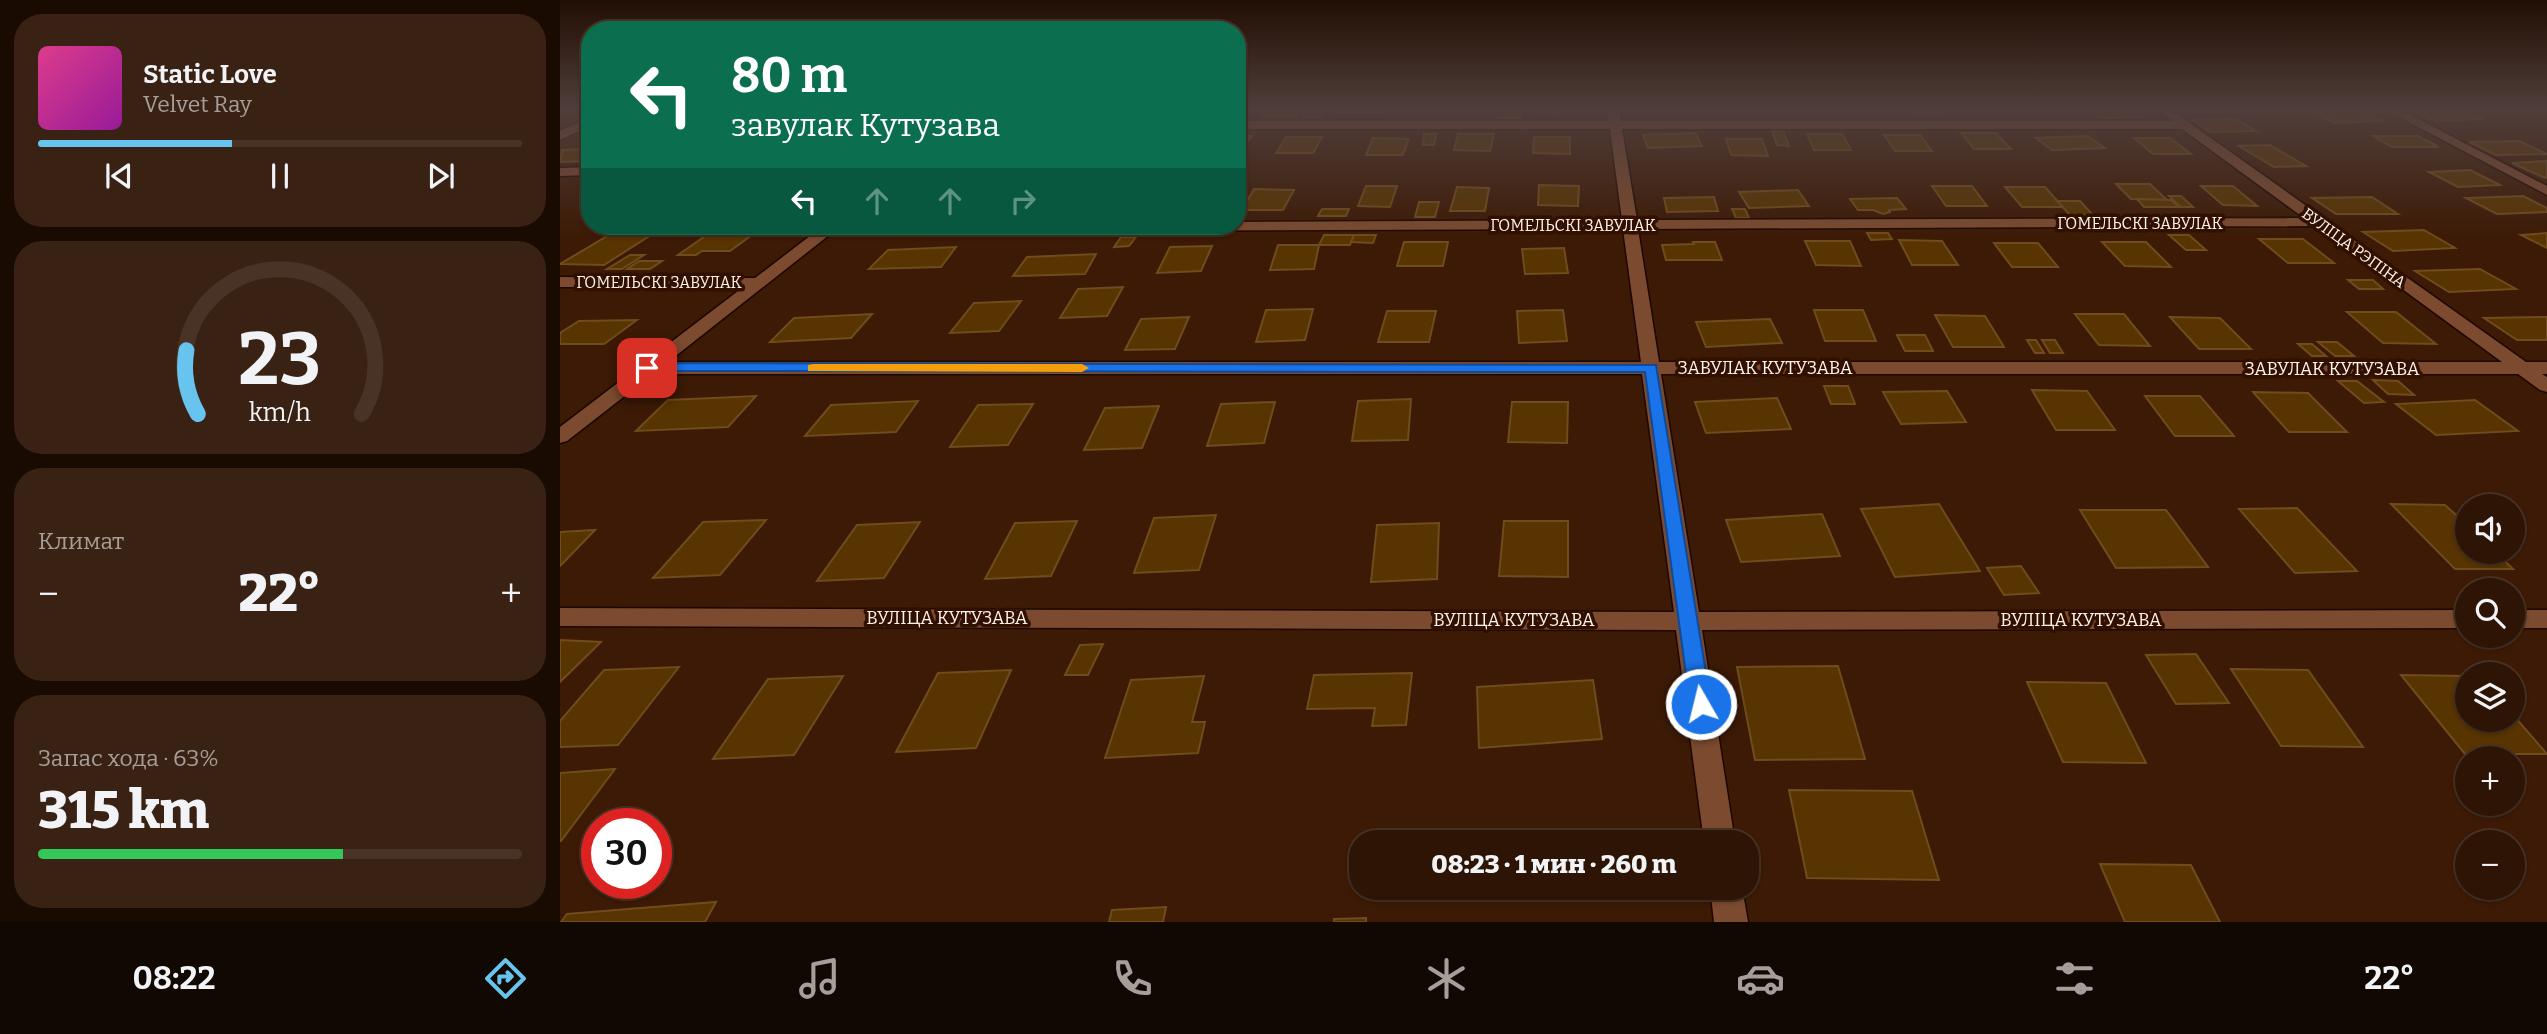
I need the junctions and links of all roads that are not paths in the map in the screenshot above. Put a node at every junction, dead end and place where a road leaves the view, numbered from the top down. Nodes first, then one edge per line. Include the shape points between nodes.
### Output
1 (1620, 152) edge
2 (2222, 152) edge
3 (2472, 152) edge
4 (581, 171) edge
5 (560, 172) edge
6 (2547, 191) edge
7 (2317, 222) junction
8 (1631, 225) junction
9 (1246, 226) edge
10 (821, 235) edge
11 (560, 282) edge
12 (758, 283) junction
13 (647, 368) junction
14 (1651, 368) junction
15 (2547, 368) edge
16 (2523, 369) junction
17 (2547, 386) edge
18 (560, 437) edge
19 (560, 617) edge
20 (2547, 618) edge
21 (2455, 619) edge
22 (2525, 619) edge
23 (1689, 621) junction
24 (1718, 830) edge
25 (1728, 900) edge
26 (1731, 922) edge

1 - 8 street
2 - 7 street, ВУЛІЦА РЭПІНА
3 - 6 street
4 - 5 street
7 - 8 street, ГОМЕЛЬСКІ ЗАВУЛАК
7 - 16 street, ВУЛІЦА РЭПІНА
8 - 9 street, ГОМЕЛЬСКІ ЗАВУЛАК
8 - 14 street
10 - 12 street
11 - 12 street, ГОМЕЛЬСКІ ЗАВУЛАК
12 - 13 street
13 - 14 street, ЗАВУЛАК КУТУЗАВА
13 - 18 street
14 - 16 street, ЗАВУЛАК КУТУЗАВА
14 - 23 street
15 - 16 street, ЗАВУЛАК КУТУЗАВА
16 - 17 street, ВУЛІЦА РЭПІНА
19 - 23 street, ВУЛІЦА КУТУЗАВА
20 - 22 street
21 - 23 street, ВУЛІЦА КУТУЗАВА
23 - 24 street
25 - 26 street

